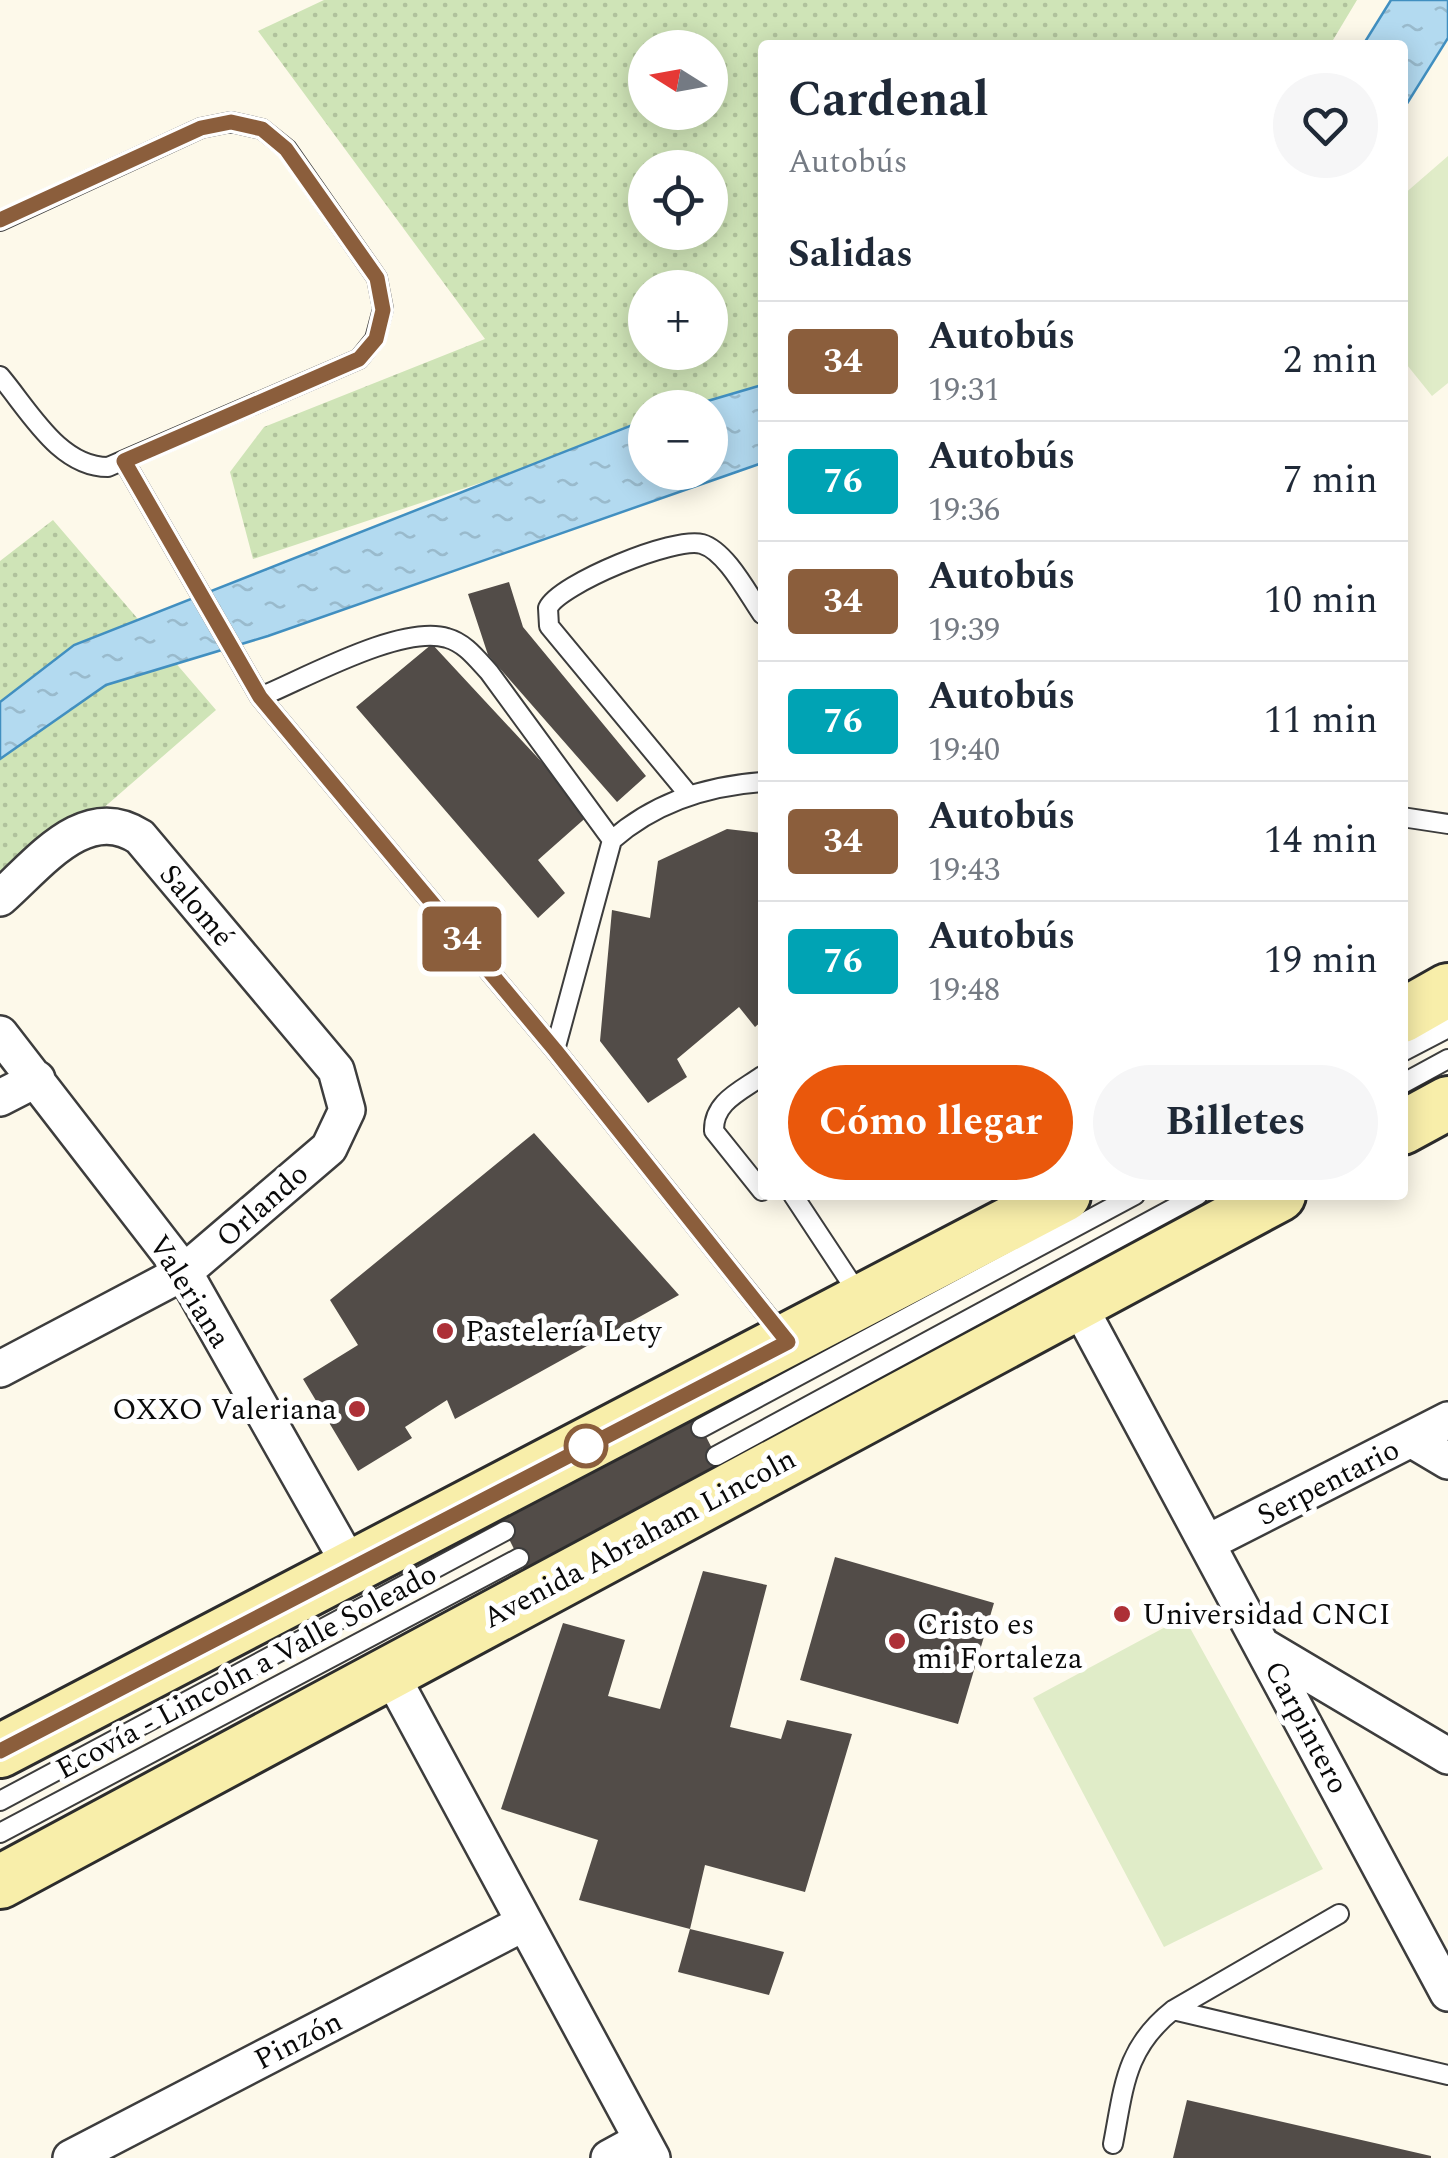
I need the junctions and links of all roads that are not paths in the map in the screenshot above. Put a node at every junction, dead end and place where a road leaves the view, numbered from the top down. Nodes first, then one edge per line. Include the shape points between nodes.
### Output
1 (0, 220) edge
2 (0, 376) edge
3 (124, 461) junction
4 (758, 609) edge
5 (260, 697) junction
6 (758, 783) edge
7 (690, 795) junction
8 (1408, 818) edge
9 (1448, 824) edge
10 (612, 840) junction
11 (0, 898) edge
12 (1448, 990) edge
13 (1408, 1013) edge
14 (1448, 1028) edge
15 (0, 1034) edge
16 (1408, 1049) edge
17 (555, 1050) junction
18 (1448, 1060) edge
19 (37, 1078) junction
20 (758, 1079) edge
21 (1408, 1081) edge
22 (0, 1098) edge
23 (1448, 1103) edge
24 (347, 1110) joint
25 (1408, 1125) edge
26 (758, 1186) edge
27 (796, 1200) edge
28 (1054, 1200) edge
29 (1127, 1200) edge
30 (1189, 1200) edge
31 (1270, 1200) edge
32 (184, 1272) junction
33 (862, 1300) junction
34 (1078, 1304) junction
35 (788, 1342) junction
36 (0, 1369) edge
37 (1448, 1420) edge
38 (700, 1428) dead end
39 (1411, 1440) junction
40 (716, 1456) dead end
41 (1448, 1462) edge
42 (505, 1531) dead end
43 (1207, 1543) junction
44 (518, 1558) dead end
45 (351, 1567) junction
46 (1265, 1647) junction
47 (389, 1670) junction
48 (0, 1751) edge
49 (1448, 1756) edge
50 (0, 1801) edge
51 (0, 1832) edge
52 (0, 1882) edge
53 (1339, 1914) dead end
54 (524, 1923) junction
55 (1448, 1992) edge
56 (1173, 2010) junction
57 (1448, 2075) edge
58 (1113, 2144) dead end
59 (647, 2149) edge
60 (71, 2158) edge
61 (608, 2158) edge

1 - 3 lane via 201,128 231,122 262,129 286,149 377,278 383,310 376,339 359,359
2 - 3 lane via 79,463 108,467
3 - 5 lane
4 - 7 lane via 715,551 690,542 565,588 548,608 548,626
5 - 10 lane via 397,641 426,634 448,638 489,672
5 - 17 lane
6 - 7 lane
7 - 10 lane via 634,820
8 - 9 lane
10 - 17 lane
11 - 24 street, Salomé via 86,827 124,826 336,1070
12 - 13 main road
14 - 16 lane
15 - 19 street, Valeriana
17 - 35 lane
18 - 21 lane
19 - 22 street
19 - 32 street, Valeriana
20 - 26 lane via 721,1105 714,1131
23 - 25 main road
24 - 32 street, Orlando via 329,1148
27 - 33 lane
28 - 33 main road
29 - 38 lane
30 - 40 lane
31 - 34 main road, Avenida Abraham Lincoln
32 - 36 street, Orlando
32 - 45 street, Valeriana
33 - 35 main road
34 - 43 street, Carpintero
34 - 47 main road, Avenida Abraham Lincoln
35 - 45 main road
37 - 39 street, Serpentario
39 - 41 street
39 - 43 street, Serpentario
42 - 50 lane
43 - 46 street, Carpintero
44 - 51 lane, Ecovía - Lincoln a Valle Soleado
45 - 48 main road
46 - 49 street
46 - 55 street, Carpintero
47 - 52 main road, Avenida Abraham Lincoln
47 - 54 street
53 - 56 lane
54 - 59 street
54 - 60 street, Pinzón
56 - 57 lane
56 - 58 lane via 1136,2048
59 - 61 street

